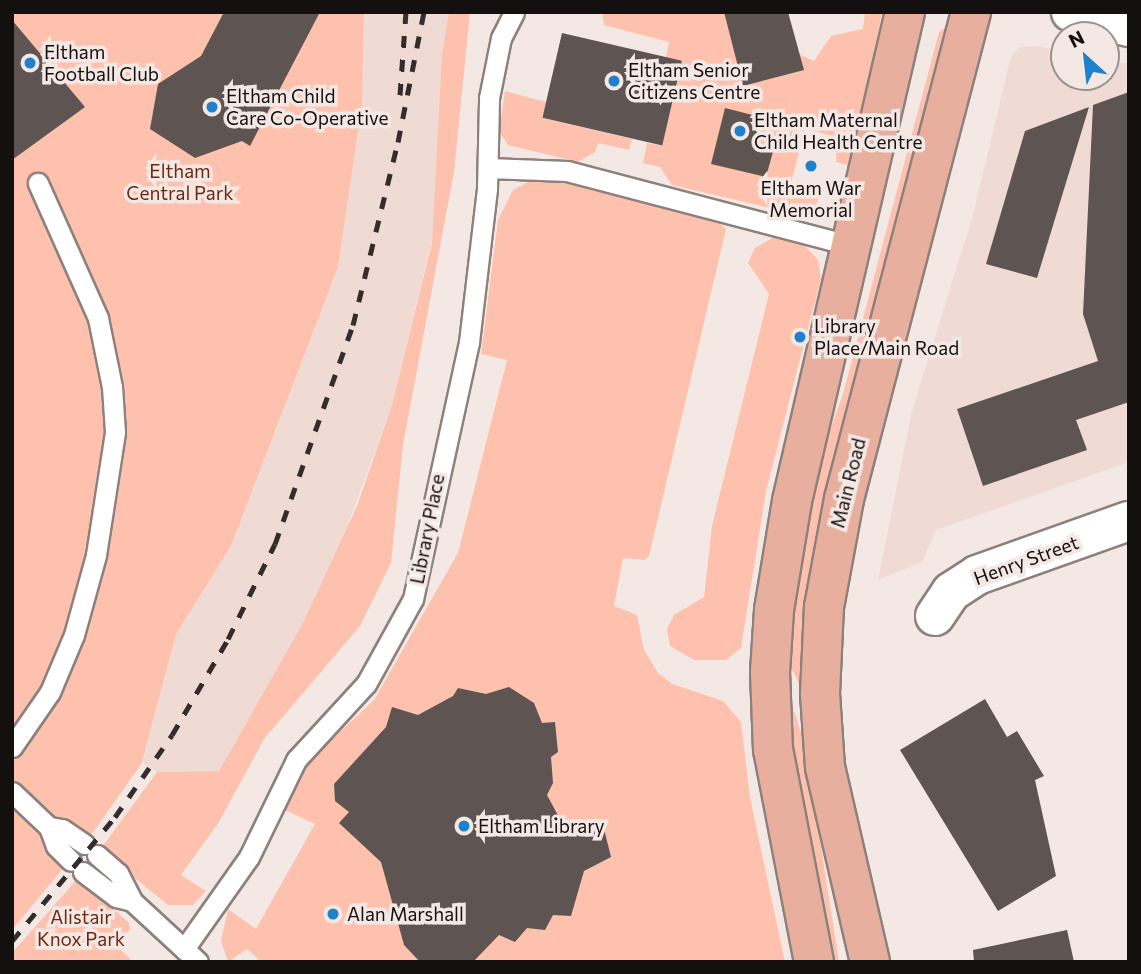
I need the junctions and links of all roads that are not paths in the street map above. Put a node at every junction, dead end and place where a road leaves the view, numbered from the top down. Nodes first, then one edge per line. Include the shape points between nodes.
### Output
1 (514, 12) edge
2 (905, 12) edge
3 (971, 12) edge
4 (1071, 12) edge
5 (1129, 27) edge
6 (488, 168) junction
7 (38, 183) dead end
8 (852, 246) junction
9 (1129, 521) edge
10 (935, 616) dead end
11 (770, 672) junction
12 (821, 729) junction
13 (12, 747) edge
14 (12, 792) edge
15 (49, 827) junction
16 (132, 901) junction
17 (191, 956) edge
18 (814, 962) edge
19 (870, 962) edge

1 - 6 lane, Library Place via 501,38 489,97
2 - 8 main road
3 - 12 main road, Main Road via 833,546 820,660
4 - 5 street
6 - 8 lane via 566,172
6 - 17 lane, Library Place via 469,342 413,599 366,684 296,760 249,857
7 - 13 lane via 98,318 112,387 115,432 96,555 74,635 50,692
8 - 11 main road via 782,552
9 - 10 street, Henry Street via 977,575 951,593
11 - 12 main road
11 - 18 main road via 777,783
12 - 19 main road, Main Road via 831,806
14 - 15 lane
15 - 16 lane via 56,846 77,866 117,897
15 - 16 lane via 62,829 118,873
16 - 17 lane

